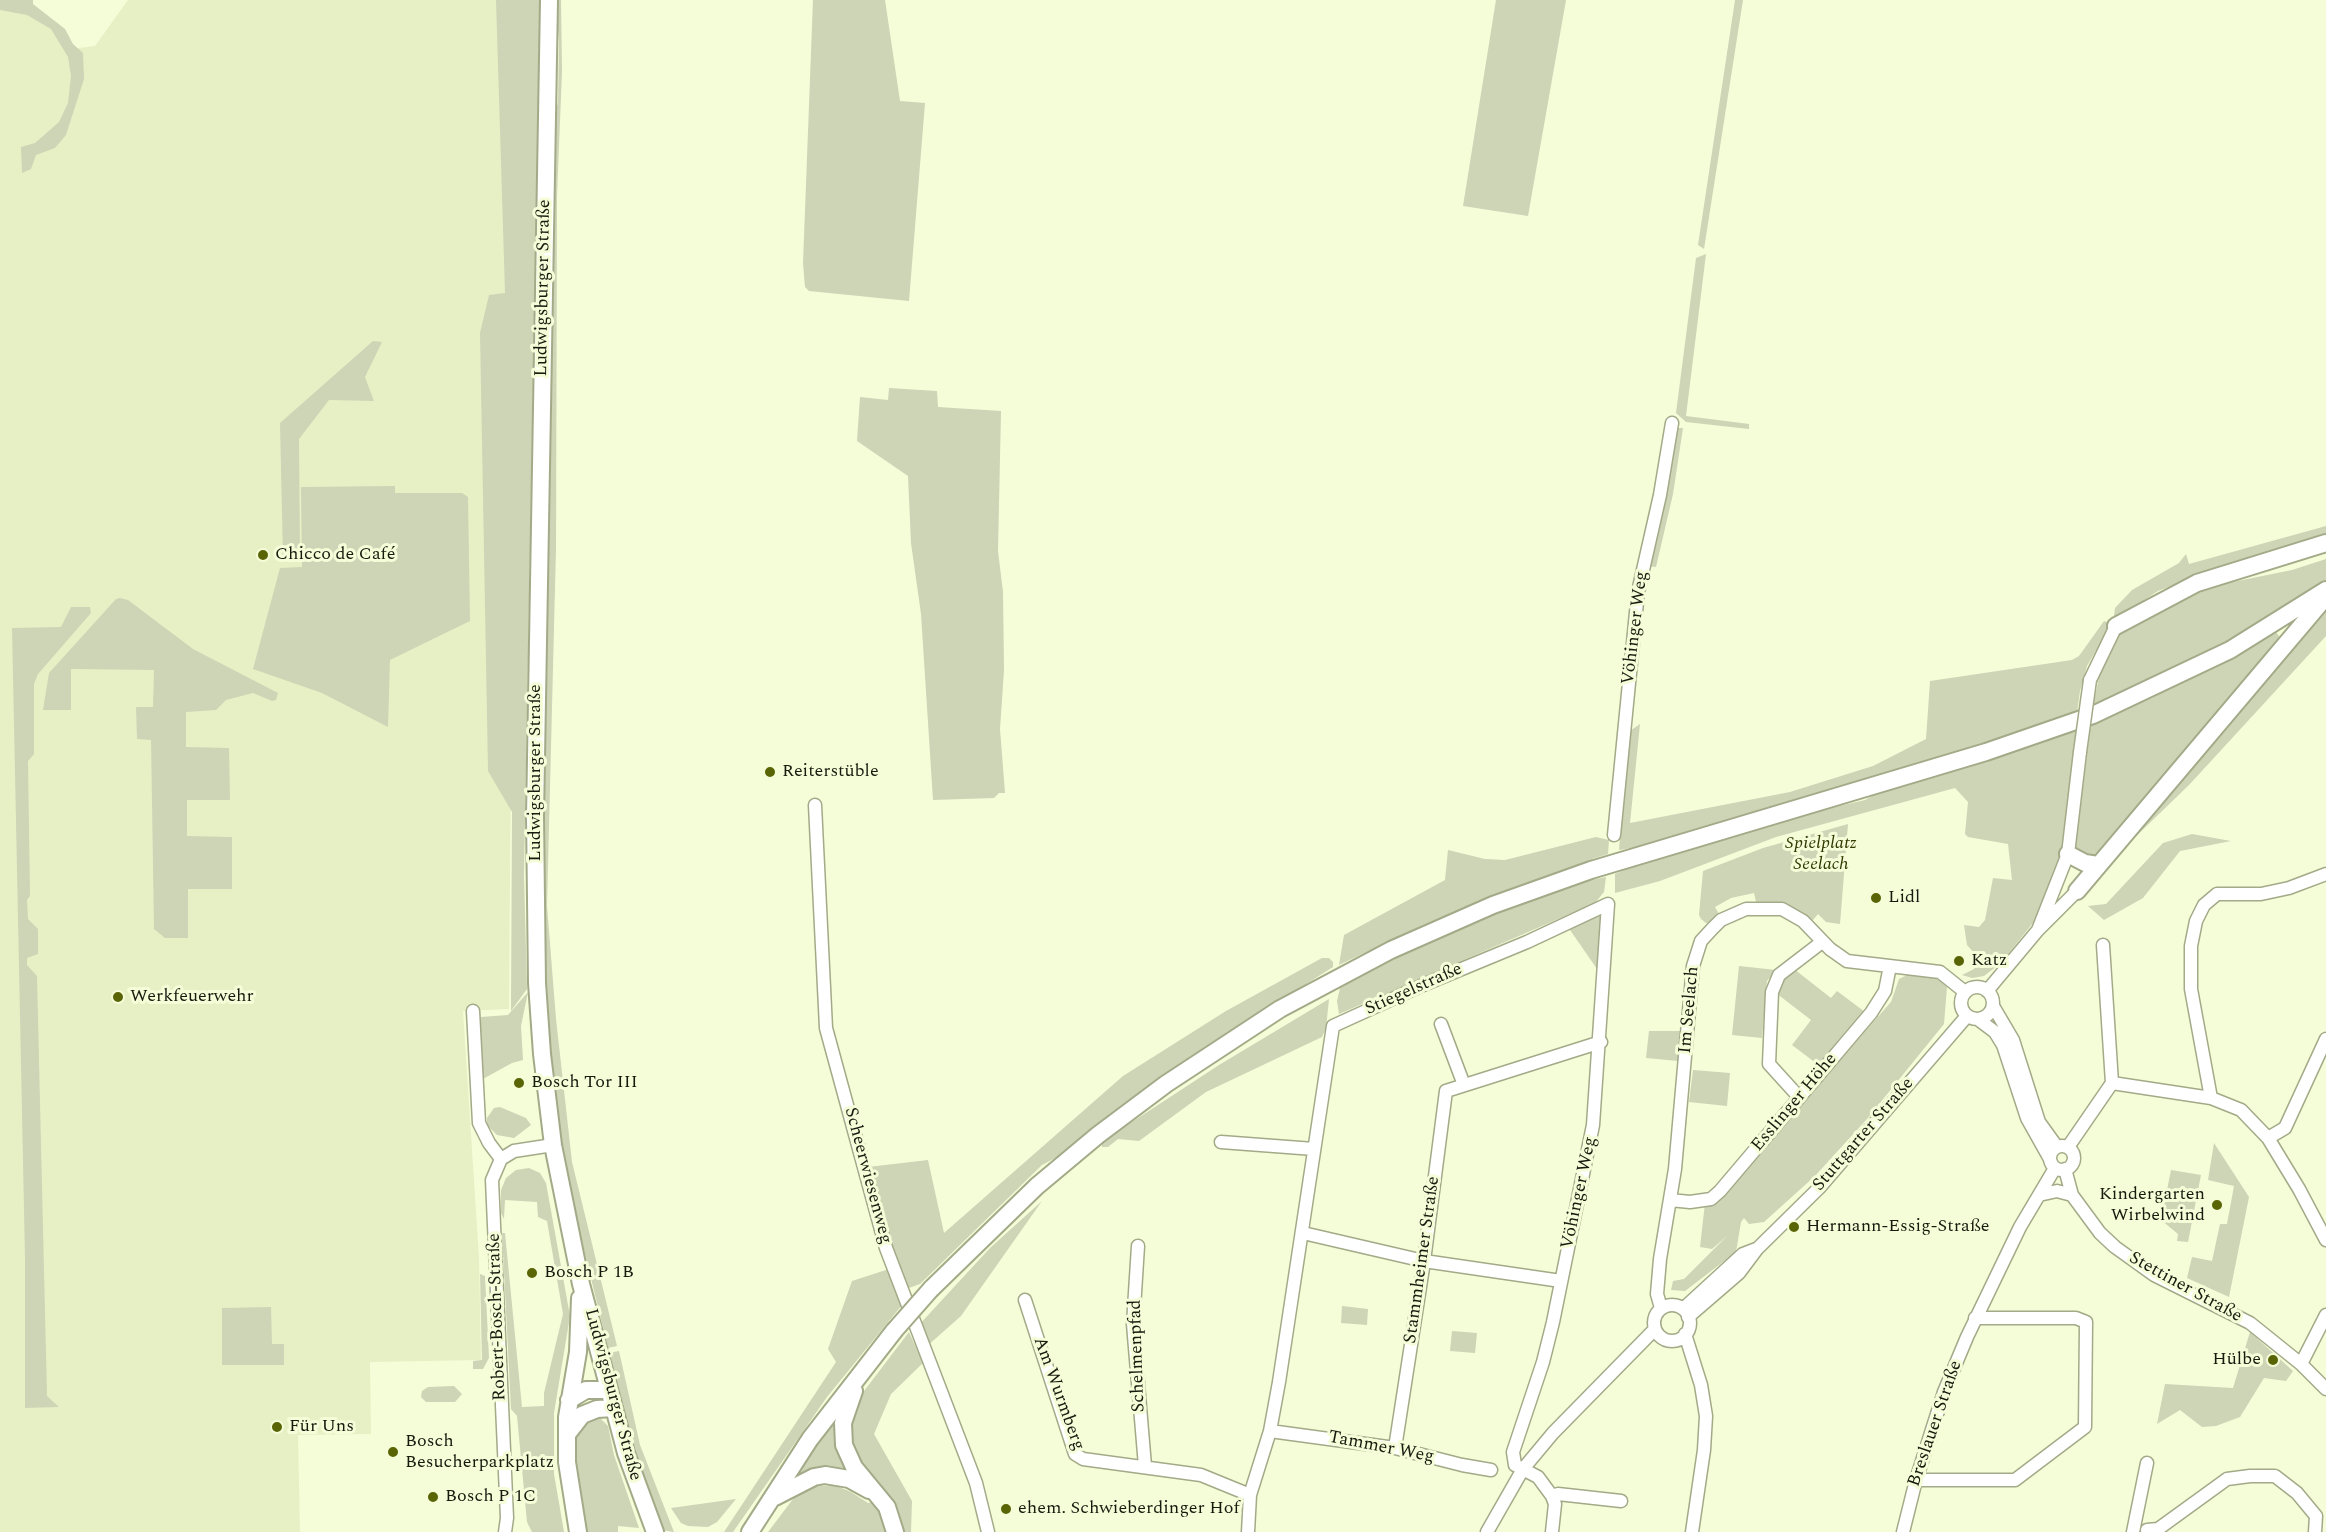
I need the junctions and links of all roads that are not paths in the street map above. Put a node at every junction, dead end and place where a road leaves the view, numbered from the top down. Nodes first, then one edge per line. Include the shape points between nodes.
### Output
1 (549, 0) edge
2 (1672, 423) dead end
3 (2326, 543) edge
4 (2326, 590) edge
5 (2326, 596) edge
6 (2116, 626) joint
7 (815, 805) dead end
8 (1614, 835) dead end
9 (2068, 854) junction
10 (2097, 865) junction
11 (2326, 874) edge
12 (2077, 891) joint
13 (1608, 903) joint
14 (2038, 930) junction
15 (1822, 942) junction
16 (2103, 945) dead end
17 (1890, 966) junction
18 (1987, 991) junction
19 (1965, 992) junction
20 (1993, 1006) junction
21 (473, 1011) dead end
22 (1973, 1018) junction
23 (1442, 1024) dead end
24 (2326, 1039) edge
25 (1601, 1042) junction
26 (2112, 1083) junction
27 (1464, 1085) junction
28 (1799, 1097) junction
29 (2211, 1098) junction
30 (2268, 1138) junction
31 (1221, 1142) dead end
32 (553, 1144) junction
33 (2062, 1147) junction
34 (1314, 1149) junction
35 (501, 1159) junction
36 (2057, 1166) junction
37 (2039, 1195) junction
38 (2072, 1195) junction
39 (1670, 1200) junction
40 (1303, 1233) junction
41 (2326, 1240) edge
42 (1138, 1246) dead end
43 (1424, 1261) junction
44 (1561, 1281) junction
45 (581, 1284) junction
46 (1025, 1300) dead end
47 (1662, 1308) junction
48 (1686, 1313) junction
49 (2326, 1315) edge
50 (1975, 1318) junction
51 (1658, 1333) junction
52 (1681, 1337) junction
53 (2301, 1364) junction
54 (864, 1368) junction
55 (2326, 1389) edge
56 (609, 1390) junction
57 (569, 1400) junction
58 (614, 1408) junction
59 (1270, 1431) junction
60 (568, 1433) junction
61 (1395, 1448) junction
62 (2147, 1463) dead end
63 (1145, 1466) junction
64 (1523, 1469) junction
65 (1491, 1470) dead end
66 (1916, 1480) junction
67 (1250, 1495) junction
68 (1552, 1496) junction
69 (880, 1497) junction
70 (771, 1499) junction
71 (1621, 1501) dead end
72 (2321, 1514) edge
73 (2147, 1530) dead end
74 (505, 1532) edge
75 (578, 1532) edge
76 (655, 1532) edge
77 (750, 1532) edge
78 (895, 1532) edge
79 (988, 1532) edge
80 (1248, 1532) edge
81 (1487, 1532) edge
82 (1552, 1532) edge
83 (1692, 1532) edge
84 (1904, 1532) edge
85 (2133, 1532) edge
86 (2315, 1532) edge

1 - 32 main road, Ludwigsburger Straße via 535,816 537,987
2 - 8 street, Vöhinger Weg via 1638,592
3 - 6 main road via 2197,583
4 - 54 main road, bridge via 2230,650 2093,715 1986,752 1591,870 1493,905 1360,965 1166,1084 1098,1135 1037,1186 931,1289
5 - 10 main road
6 - 9 street, bridge via 2090,680
7 - 79 street, Scheerwiesenweg via 826,1028 886,1248 976,1483
9 - 10 main road
9 - 14 street
10 - 12 main road
11 - 29 street via 2261,894 2217,894 2204,905 2191,946 2191,989
12 - 14 street
13 - 25 street, Vöhinger Weg
13 - 34 street, Stiegelstraße via 1333,1026
14 - 18 street
15 - 17 street, Im Seelach via 1847,961
15 - 28 street via 1779,975 1772,992 1769,1064
15 - 39 street, Im Seelach via 1803,921 1782,909 1760,907 1721,920 1701,941 1693,966
16 - 26 street
17 - 19 street, Im Seelach via 1940,972
17 - 28 street, Esslinger Höhe via 1881,999
18 - 19 street via 1978,987
18 - 20 street
19 - 22 street via 1961,1002
20 - 22 street via 1989,1014
20 - 33 street via 2013,1041 2039,1122
21 - 35 street via 479,1123
22 - 36 street, Stettiner Straße via 1995,1032 2003,1045 2027,1118
22 - 48 street, Stuttgarter Straße via 1739,1273
23 - 27 street
24 - 30 street via 2285,1128
25 - 27 street, Stammheimer Straße
25 - 44 street, Vöhinger Weg via 1593,1125
26 - 29 street
26 - 33 street
27 - 43 street, Stammheimer Straße via 1446,1091
28 - 39 street, Esslinger Höhe via 1711,1199
29 - 30 street via 2241,1110
30 - 41 street
31 - 34 street
32 - 35 street via 514,1151
32 - 45 main road, Ludwigsburger Straße
33 - 36 street via 2051,1152
33 - 36 street, Stettiner Straße via 2073,1153 2074,1161
34 - 40 street, Stiegelstraße
35 - 74 street, Robert-Bosch-Straße via 492,1180
36 - 37 street, Breslauer Straße
36 - 38 street, Stettiner Straße
37 - 38 street via 2057,1191
37 - 50 street, Breslauer Straße
38 - 53 street, Stettiner Straße via 2100,1233 2129,1258 2154,1275 2250,1323
39 - 47 street, Im Seelach via 1658,1285
40 - 43 street
40 - 59 street, Stiegelstraße
42 - 63 street, Schelmenpfad via 1133,1324
43 - 44 street
43 - 61 street, Stammheimer Straße
44 - 64 street, Vöhinger Weg via 1543,1362 1513,1452 1515,1465
45 - 56 main road, Ludwigsburger Straße
45 - 57 main road via 578,1352
46 - 63 street, Am Wurmberg via 1075,1454 1083,1460
47 - 48 street via 1675,1305
47 - 51 street via 1656,1315
48 - 52 street via 1689,1326
49 - 53 street
50 - 66 street, Breslauer Straße via 1944,1392
50 - 66 street via 2076,1318 2086,1322 2085,1427 2015,1480
51 - 52 street via 1668,1340
51 - 64 street via 1587,1396
52 - 83 street via 1701,1385 1706,1416
53 - 55 street, Stettiner Straße
54 - 69 main road via 846,1412 843,1433 848,1457
54 - 70 main road
56 - 57 main road via 586,1390
56 - 58 main road, Ludwigsburger Straße
57 - 60 main road
58 - 60 main road via 582,1415
58 - 76 main road, Ludwigsburger Straße
59 - 61 street, Tammer Weg
59 - 67 street, Stiegelstraße
60 - 75 main road via 567,1462
61 - 65 street, Tammer Weg
62 - 85 street
63 - 67 street, Am Wurmberg via 1201,1475
64 - 68 street via 1538,1477
64 - 81 street
66 - 84 street, Breslauer Straße
67 - 80 street, Stiegelstraße
68 - 71 street
68 - 82 street
69 - 70 main road via 849,1479 825,1475 794,1485
69 - 78 main road via 891,1515
70 - 77 main road
72 - 73 street via 2275,1476 2250,1476 2227,1479 2158,1529
72 - 86 street

